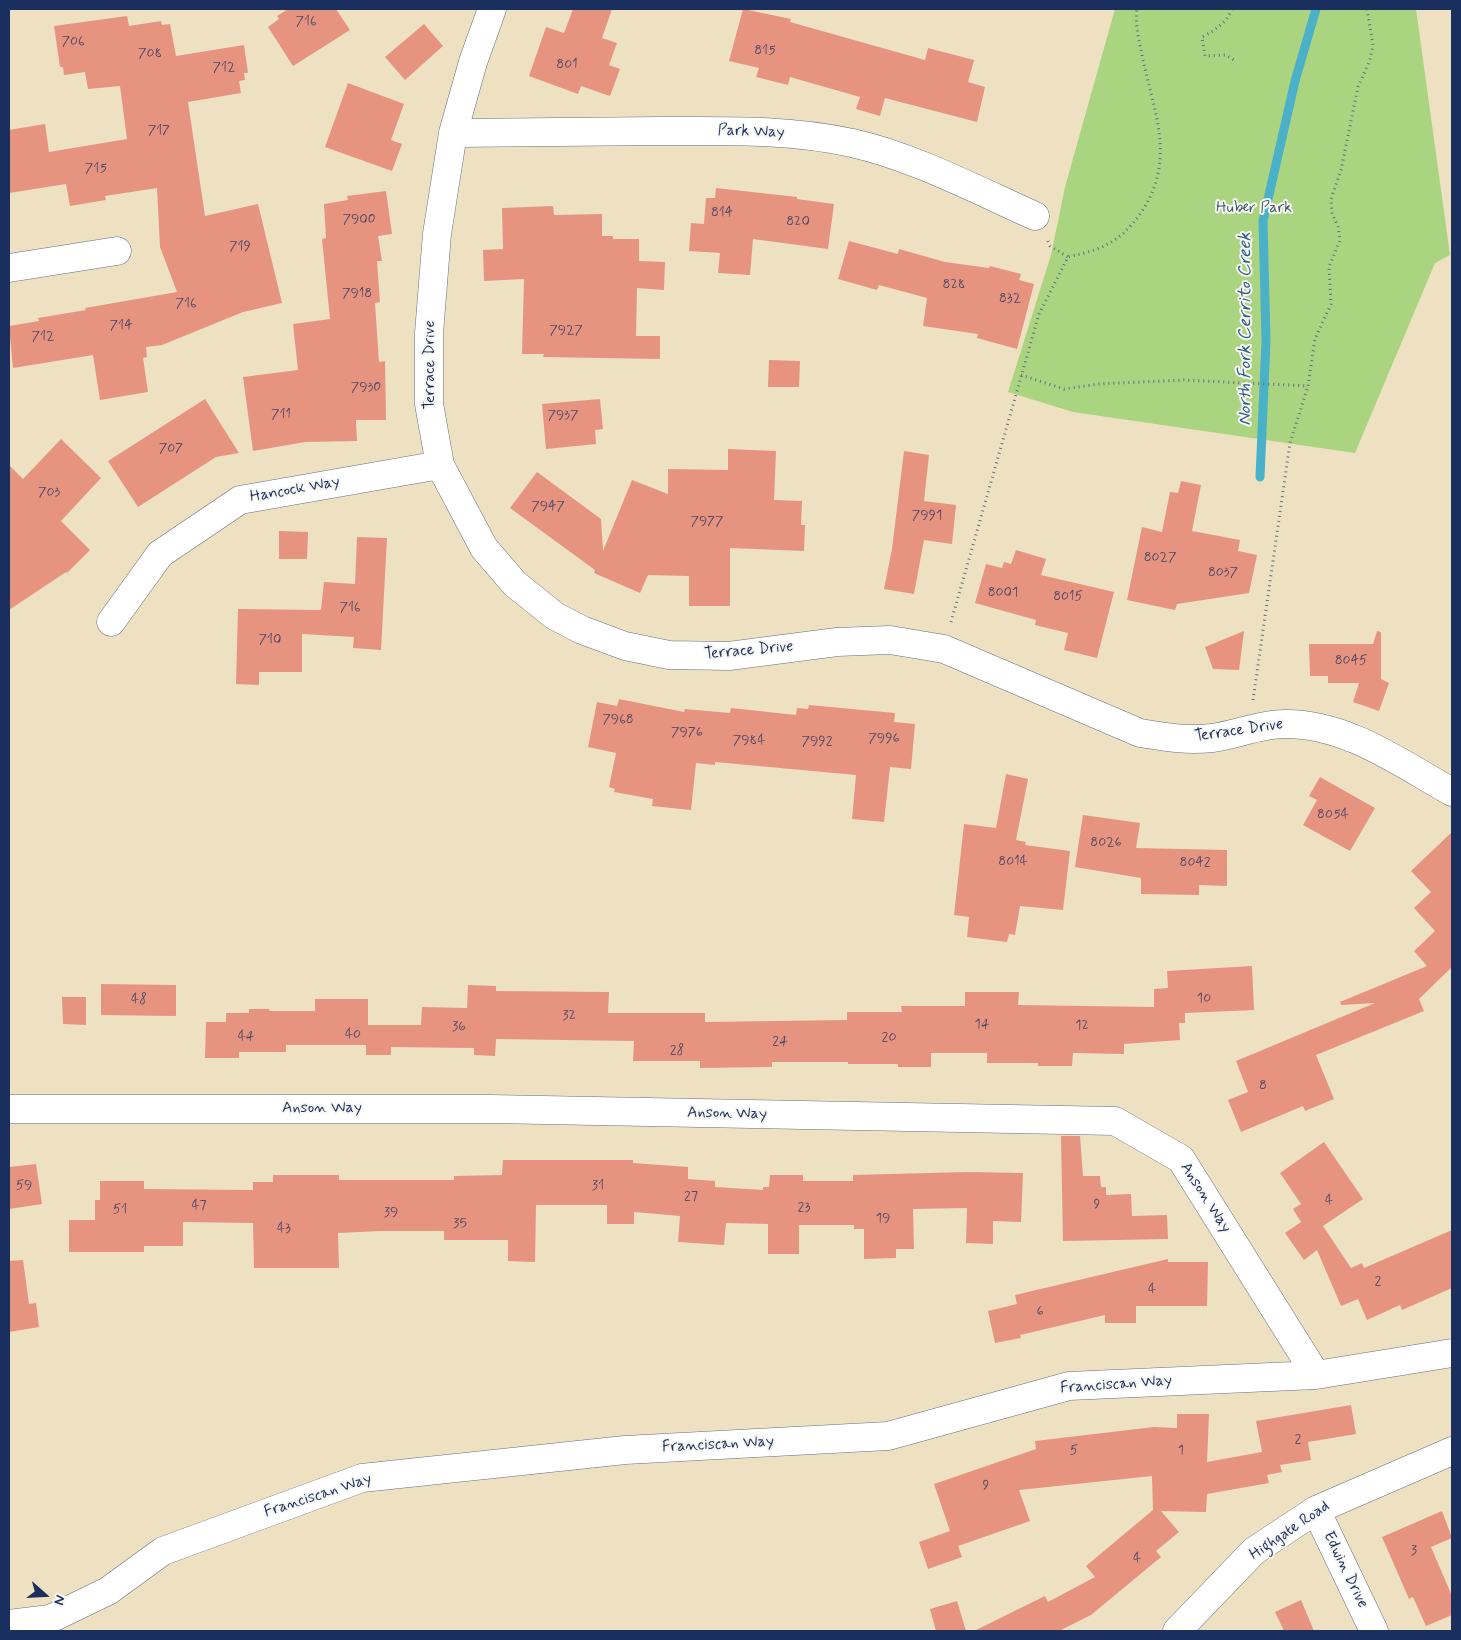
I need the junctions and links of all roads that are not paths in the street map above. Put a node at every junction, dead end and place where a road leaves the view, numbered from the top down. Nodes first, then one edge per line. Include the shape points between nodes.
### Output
1 (492, 9) edge
2 (453, 133) junction
3 (1035, 216) dead end
4 (117, 251) dead end
5 (9, 268) edge
6 (440, 465) junction
7 (111, 622) dead end
8 (1452, 792) edge
9 (9, 1108) edge
10 (1452, 1353) edge
11 (1316, 1375) junction
12 (1452, 1451) edge
13 (1316, 1510) junction
14 (9, 1624) edge
15 (1178, 1631) edge
16 (1374, 1631) edge

1 - 2 street, Terrace Drive
2 - 3 street, Park Way via 752,130 803,134 854,143 900,158
2 - 6 street, Terrace Drive via 437,234 430,333 429,404
4 - 5 street
6 - 7 street, Hancock Way via 240,500 160,554
6 - 8 street, Terrace Drive via 484,548 515,584 554,616 617,643 678,656 729,656 837,642 890,640 944,649 1140,733 1174,738 1212,738 1282,724 1318,726 1355,739
9 - 11 street, Anson Way via 491,1109 1115,1121 1181,1159
10 - 11 street, Franciscan Way
11 - 14 street, Franciscan Way via 1069,1386 888,1436 626,1450 362,1478 162,1551 108,1591 50,1619
12 - 13 street, Highgate Road
13 - 15 street, Highgate Road via 1254,1551
13 - 16 street, Edwin Drive

